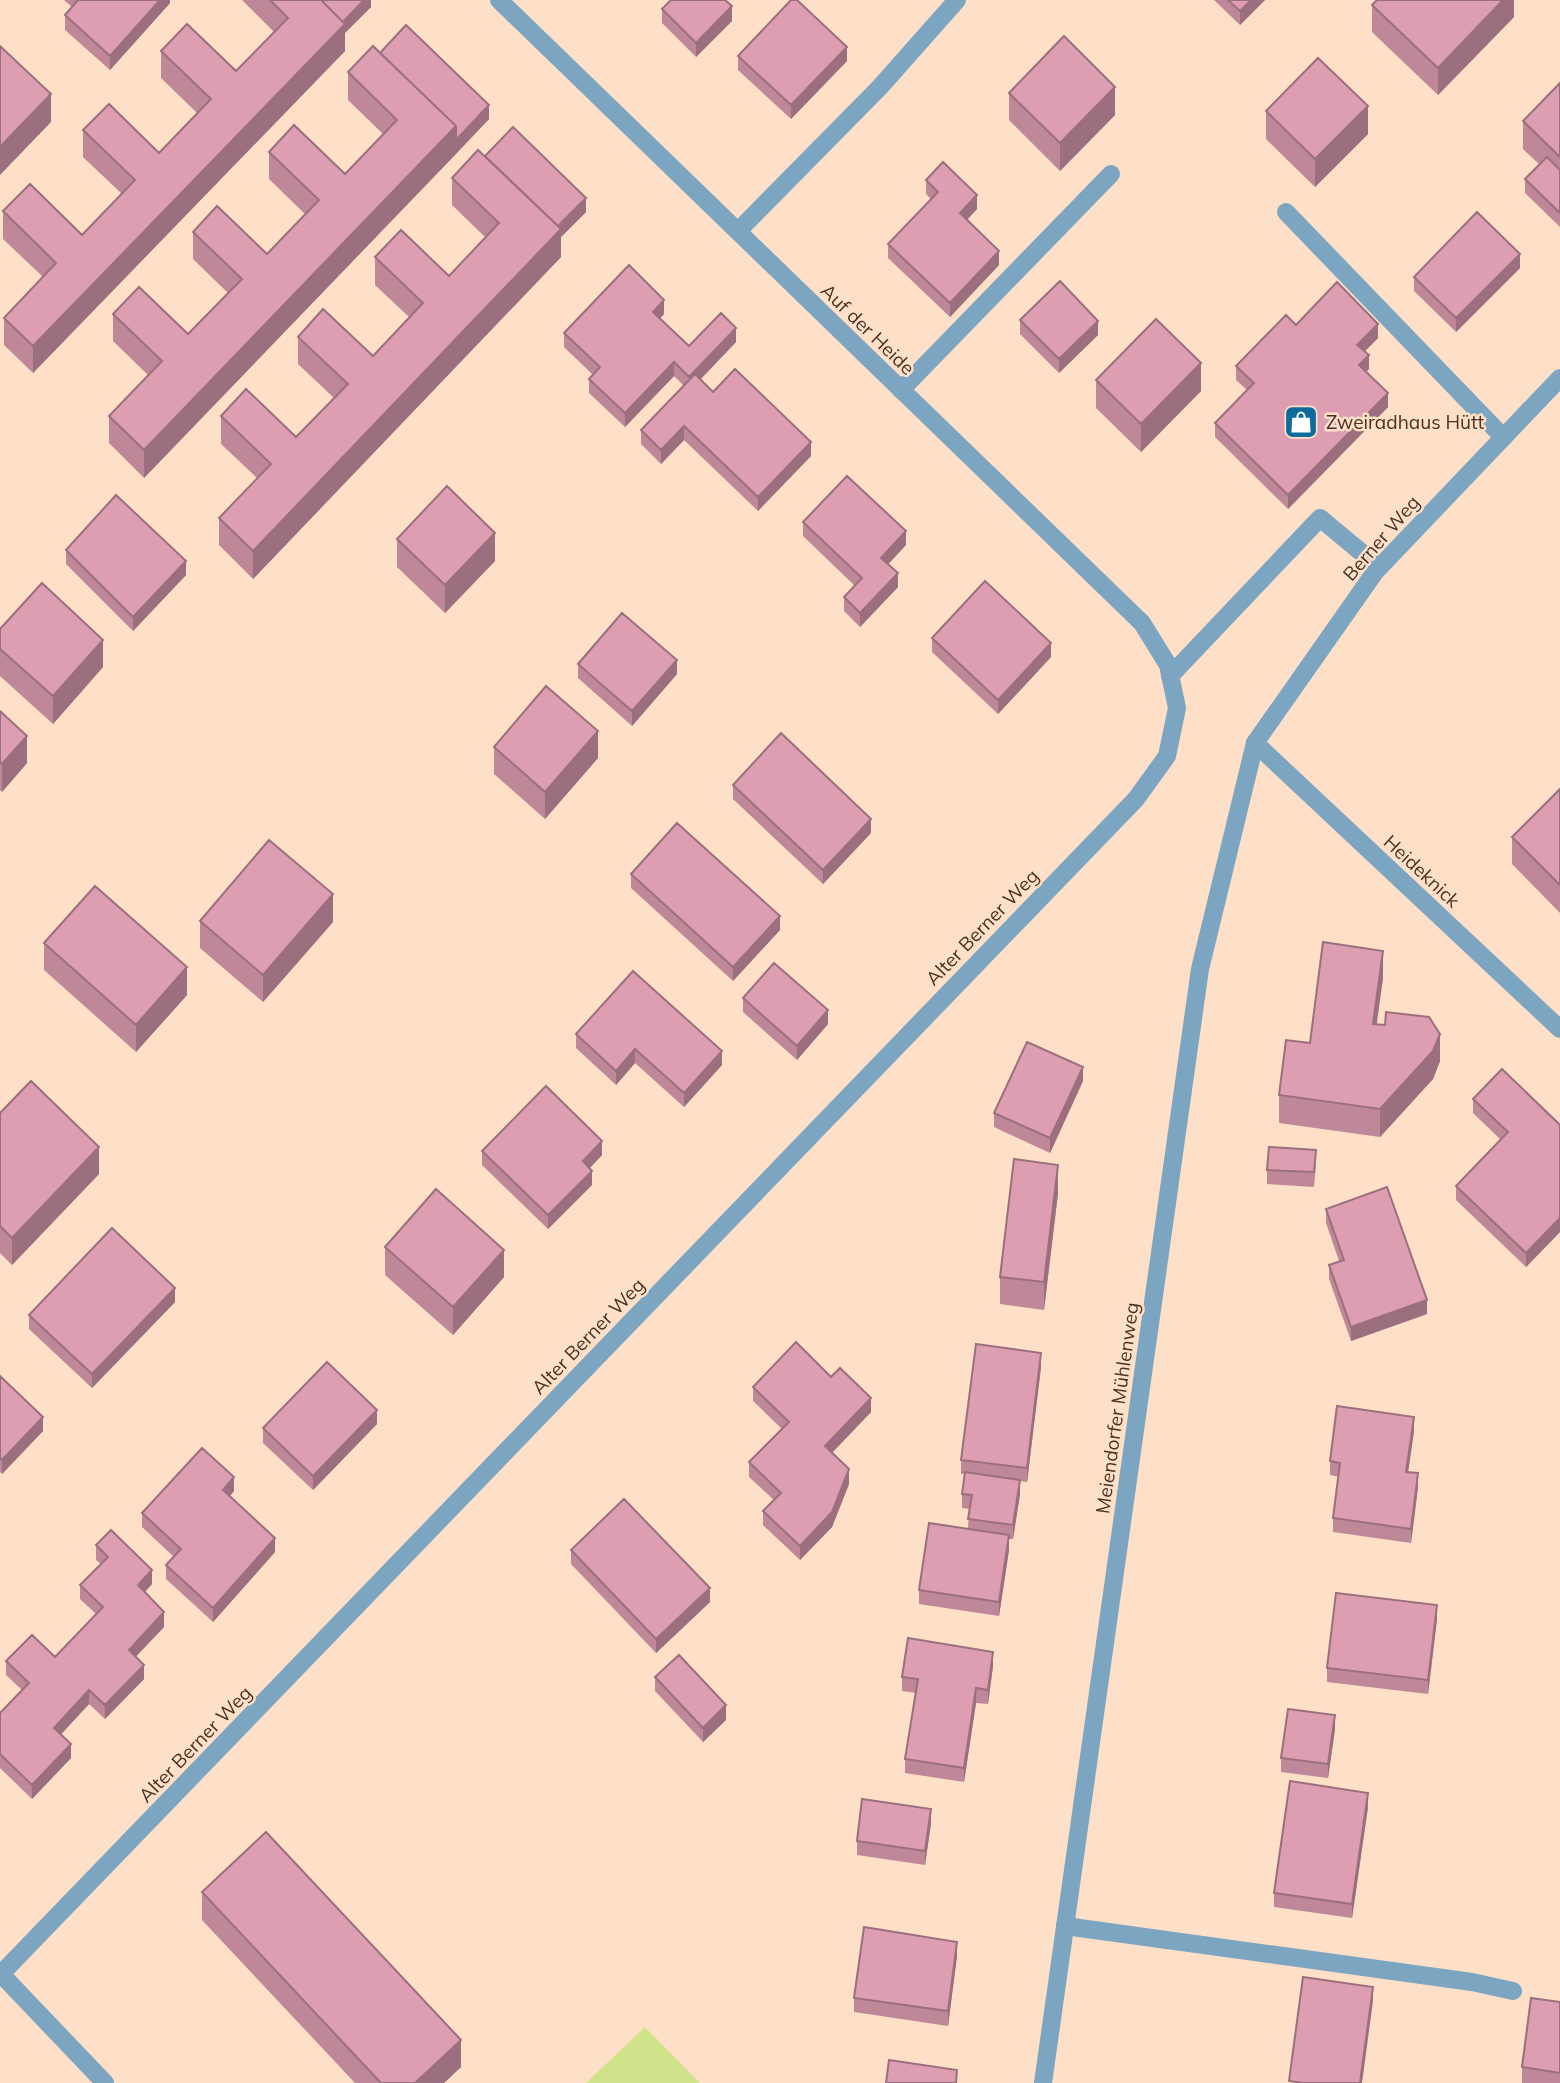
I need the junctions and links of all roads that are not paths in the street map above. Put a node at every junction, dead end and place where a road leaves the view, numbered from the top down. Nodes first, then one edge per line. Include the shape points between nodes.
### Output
1 (499, 0) edge
2 (957, 0) edge
3 (1111, 174) dead end
4 (1286, 212) dead end
5 (738, 232) junction
6 (1560, 378) edge
7 (901, 390) junction
8 (1503, 437) junction
9 (1379, 567) junction
10 (1171, 676) junction
11 (1177, 708) joint
12 (1255, 743) junction
13 (1560, 1029) edge
14 (1065, 1926) junction
15 (0, 1974) edge
16 (1513, 1991) dead end
17 (105, 2083) edge
18 (1044, 2083) edge

1 - 5 street, Auf der Heide
2 - 5 street via 880,87
3 - 7 street
4 - 8 street
5 - 7 street, Auf der Heide
6 - 8 street, Berner Weg
7 - 10 street, Auf der Heide via 1142,624
8 - 9 street, Berner Weg
9 - 10 street via 1320,518
9 - 12 street, Berner Weg
10 - 11 street, Auf der Heide
11 - 15 street, Alter Berner Weg via 1167,756 1136,799
12 - 13 street, Heideknick
12 - 14 street, Meiendorfer Mühlenweg via 1200,969
14 - 16 street
14 - 18 street, Meiendorfer Mühlenweg
15 - 17 street

